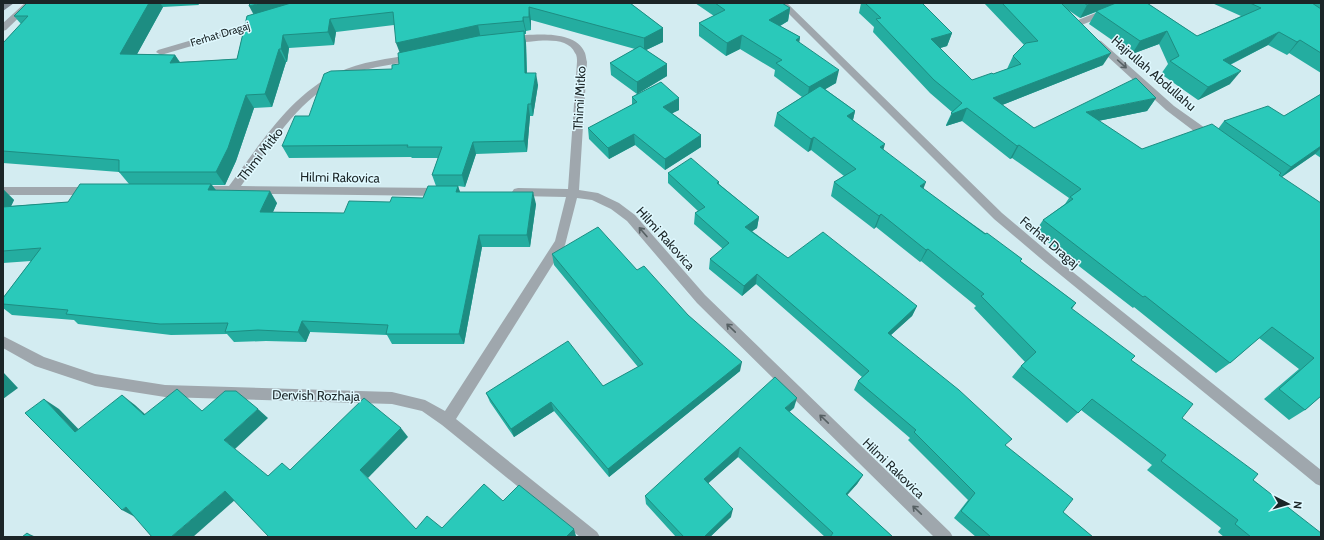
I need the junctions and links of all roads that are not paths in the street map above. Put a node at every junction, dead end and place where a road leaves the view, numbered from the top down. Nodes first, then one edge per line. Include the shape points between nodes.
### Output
1 (10, 3) edge
2 (30, 3) edge
3 (782, 3) edge
4 (1129, 3) edge
5 (3, 8) edge
6 (1066, 16) edge
7 (266, 21) edge
8 (1076, 24) junction
9 (3, 28) edge
10 (495, 42) edge
11 (161, 52) dead end
12 (427, 55) edge
13 (1220, 144) edge
14 (185, 190) edge
15 (232, 190) junction
16 (3, 191) edge
17 (106, 191) edge
18 (454, 192) edge
19 (510, 192) edge
20 (573, 193) junction
21 (3, 342) edge
22 (447, 420) junction
23 (1321, 479) edge
24 (592, 537) edge
25 (945, 537) edge

1 - 5 main road
2 - 9 street
3 - 23 street, Ferhat Dragaj via 998,216
4 - 8 street
6 - 8 street, Hajrullah Abdullahu
7 - 11 street, Ferhat Dragaj
8 -> 13 street, Hajrullah Abdullahu via 1170,108
10 - 20 street, Thimi Mitko via 538,37 556,38 570,44 579,52 582,62
12 - 15 street, Thimi Mitko via 365,68 341,75 320,86 303,101 273,136
14 - 15 street, Hilmi Rakovica
15 - 18 street, Hilmi Rakovica
16 - 17 street
19 - 20 street, Hilmi Rakovica
20 - 22 street, Thimi Mitko via 561,242
25 -> 20 street, Hilmi Rakovica via 701,299 631,218 615,206 594,196
21 - 22 street, Dervish Rozhaja via 40,362 95,380 165,392 392,398 425,406
22 - 24 street, Dervish Rozhaja

